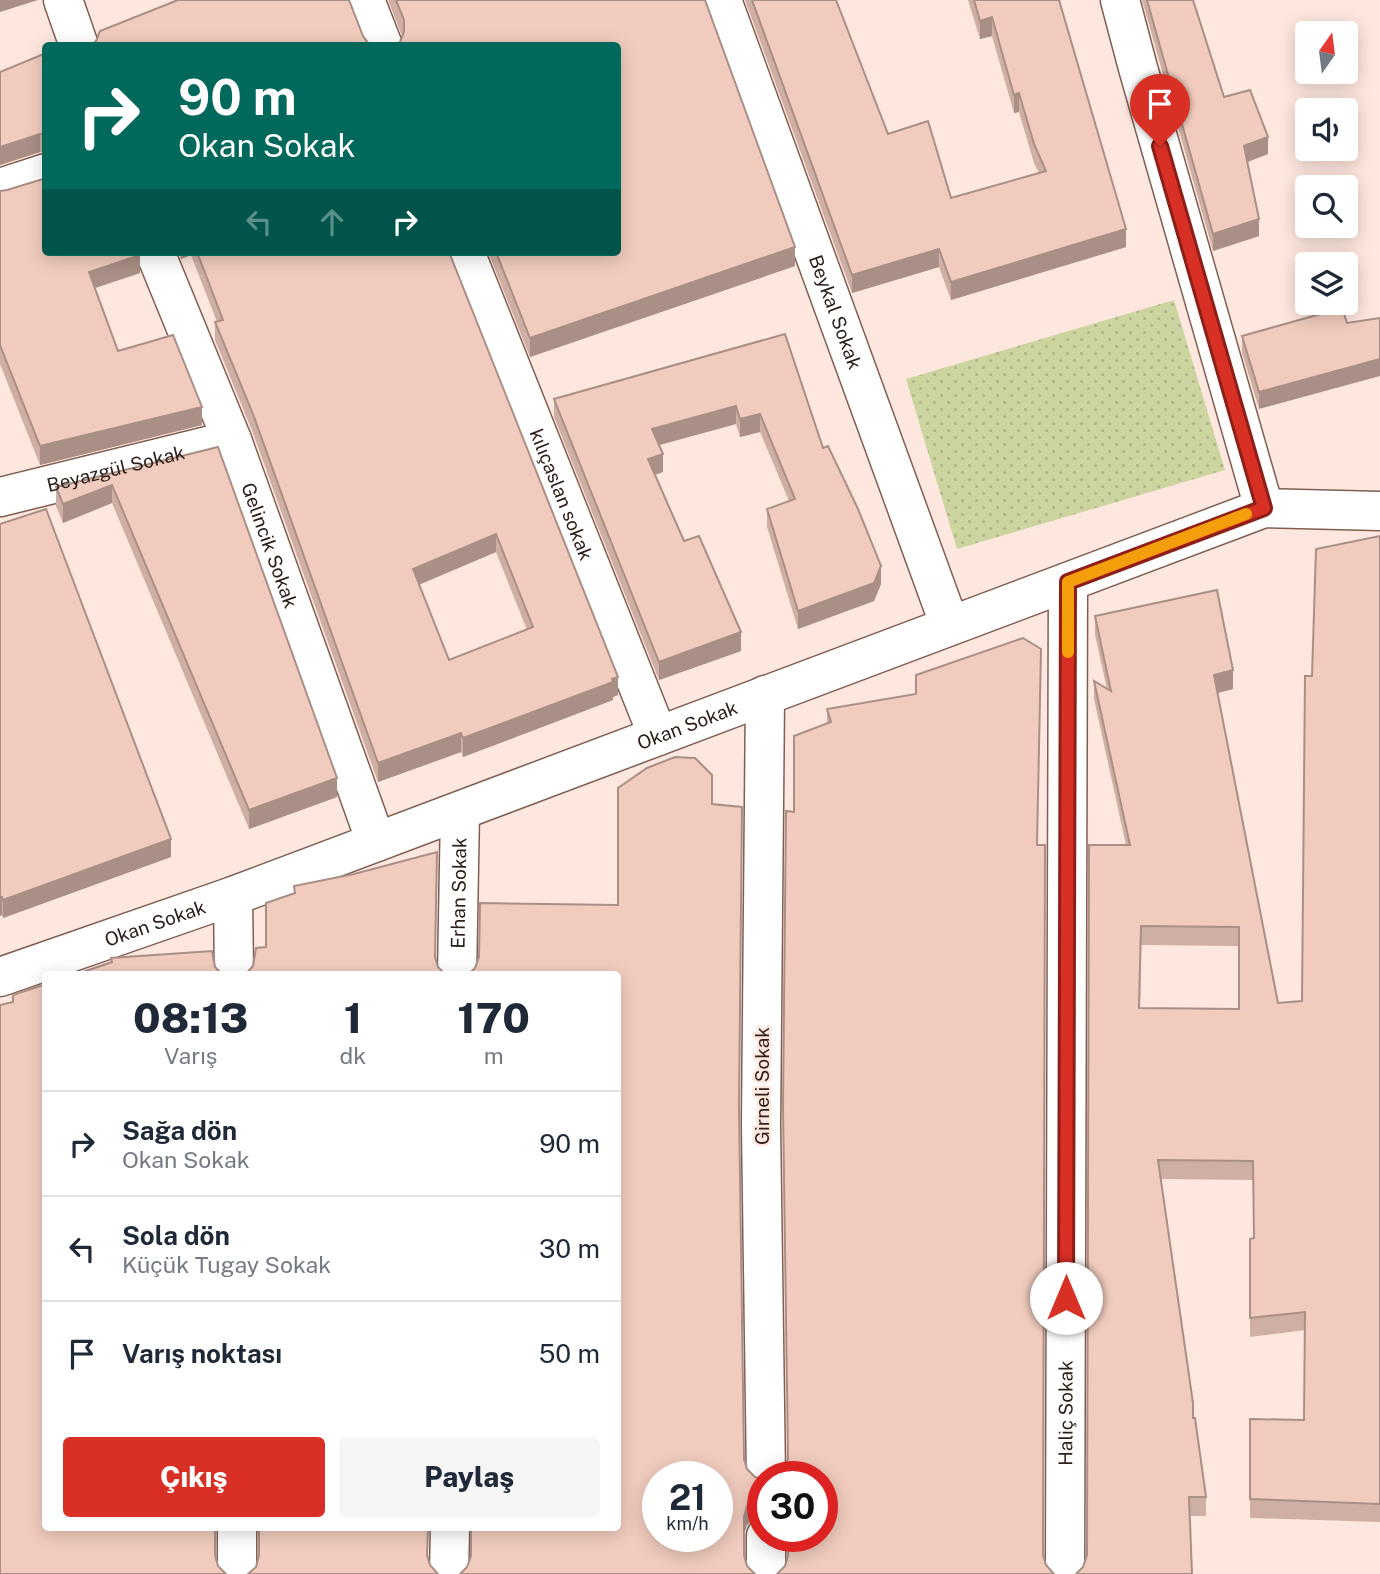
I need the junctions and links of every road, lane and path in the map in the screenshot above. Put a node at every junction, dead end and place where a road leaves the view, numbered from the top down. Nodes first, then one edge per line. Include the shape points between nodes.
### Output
1 (63, 0) edge
2 (365, 0) edge
3 (722, 0) edge
4 (1120, 0) edge
5 (78, 42) edge
6 (381, 42) edge
7 (42, 174) edge
8 (0, 188) edge
9 (157, 256) edge
10 (467, 256) edge
11 (232, 440) junction
12 (0, 497) edge
13 (1264, 508) junction
14 (1380, 511) edge
15 (1068, 582) junction
16 (950, 626) junction
17 (765, 695) junction
18 (658, 736) junction
19 (460, 811) junction
20 (376, 842) junction
21 (233, 896) junction
22 (234, 971) edge
23 (457, 971) edge
24 (0, 977) edge
25 (766, 1461) edge
26 (237, 1531) edge
27 (450, 1531) edge
28 (766, 1552) edge
29 (237, 1574) edge
30 (449, 1574) edge
31 (766, 1574) edge
32 (1065, 1574) edge

1 - 5 street
2 - 6 street
3 - 16 street, Beykal Sokak
4 - 13 street
7 - 8 street
9 - 11 street, Gelincik Sokak
10 - 18 street, kılıçaslan sokak
11 - 12 street, Beyazgül Sokak
11 - 20 street, Gelincik Sokak
13 - 14 street, Okan Sokak
13 - 15 street, Okan Sokak
15 - 16 street, Okan Sokak
15 - 32 street, Haliç Sokak
16 - 17 street, Okan Sokak
17 - 18 street, Okan Sokak
17 - 25 street, Girneli Sokak via 761,1125
18 - 19 street, Okan Sokak
19 - 20 street, Okan Sokak
19 - 23 street, Erhan Sokak
20 - 21 street, Okan Sokak
21 - 22 street
21 - 24 street, Okan Sokak
26 - 29 street
27 - 30 street
28 - 31 street

